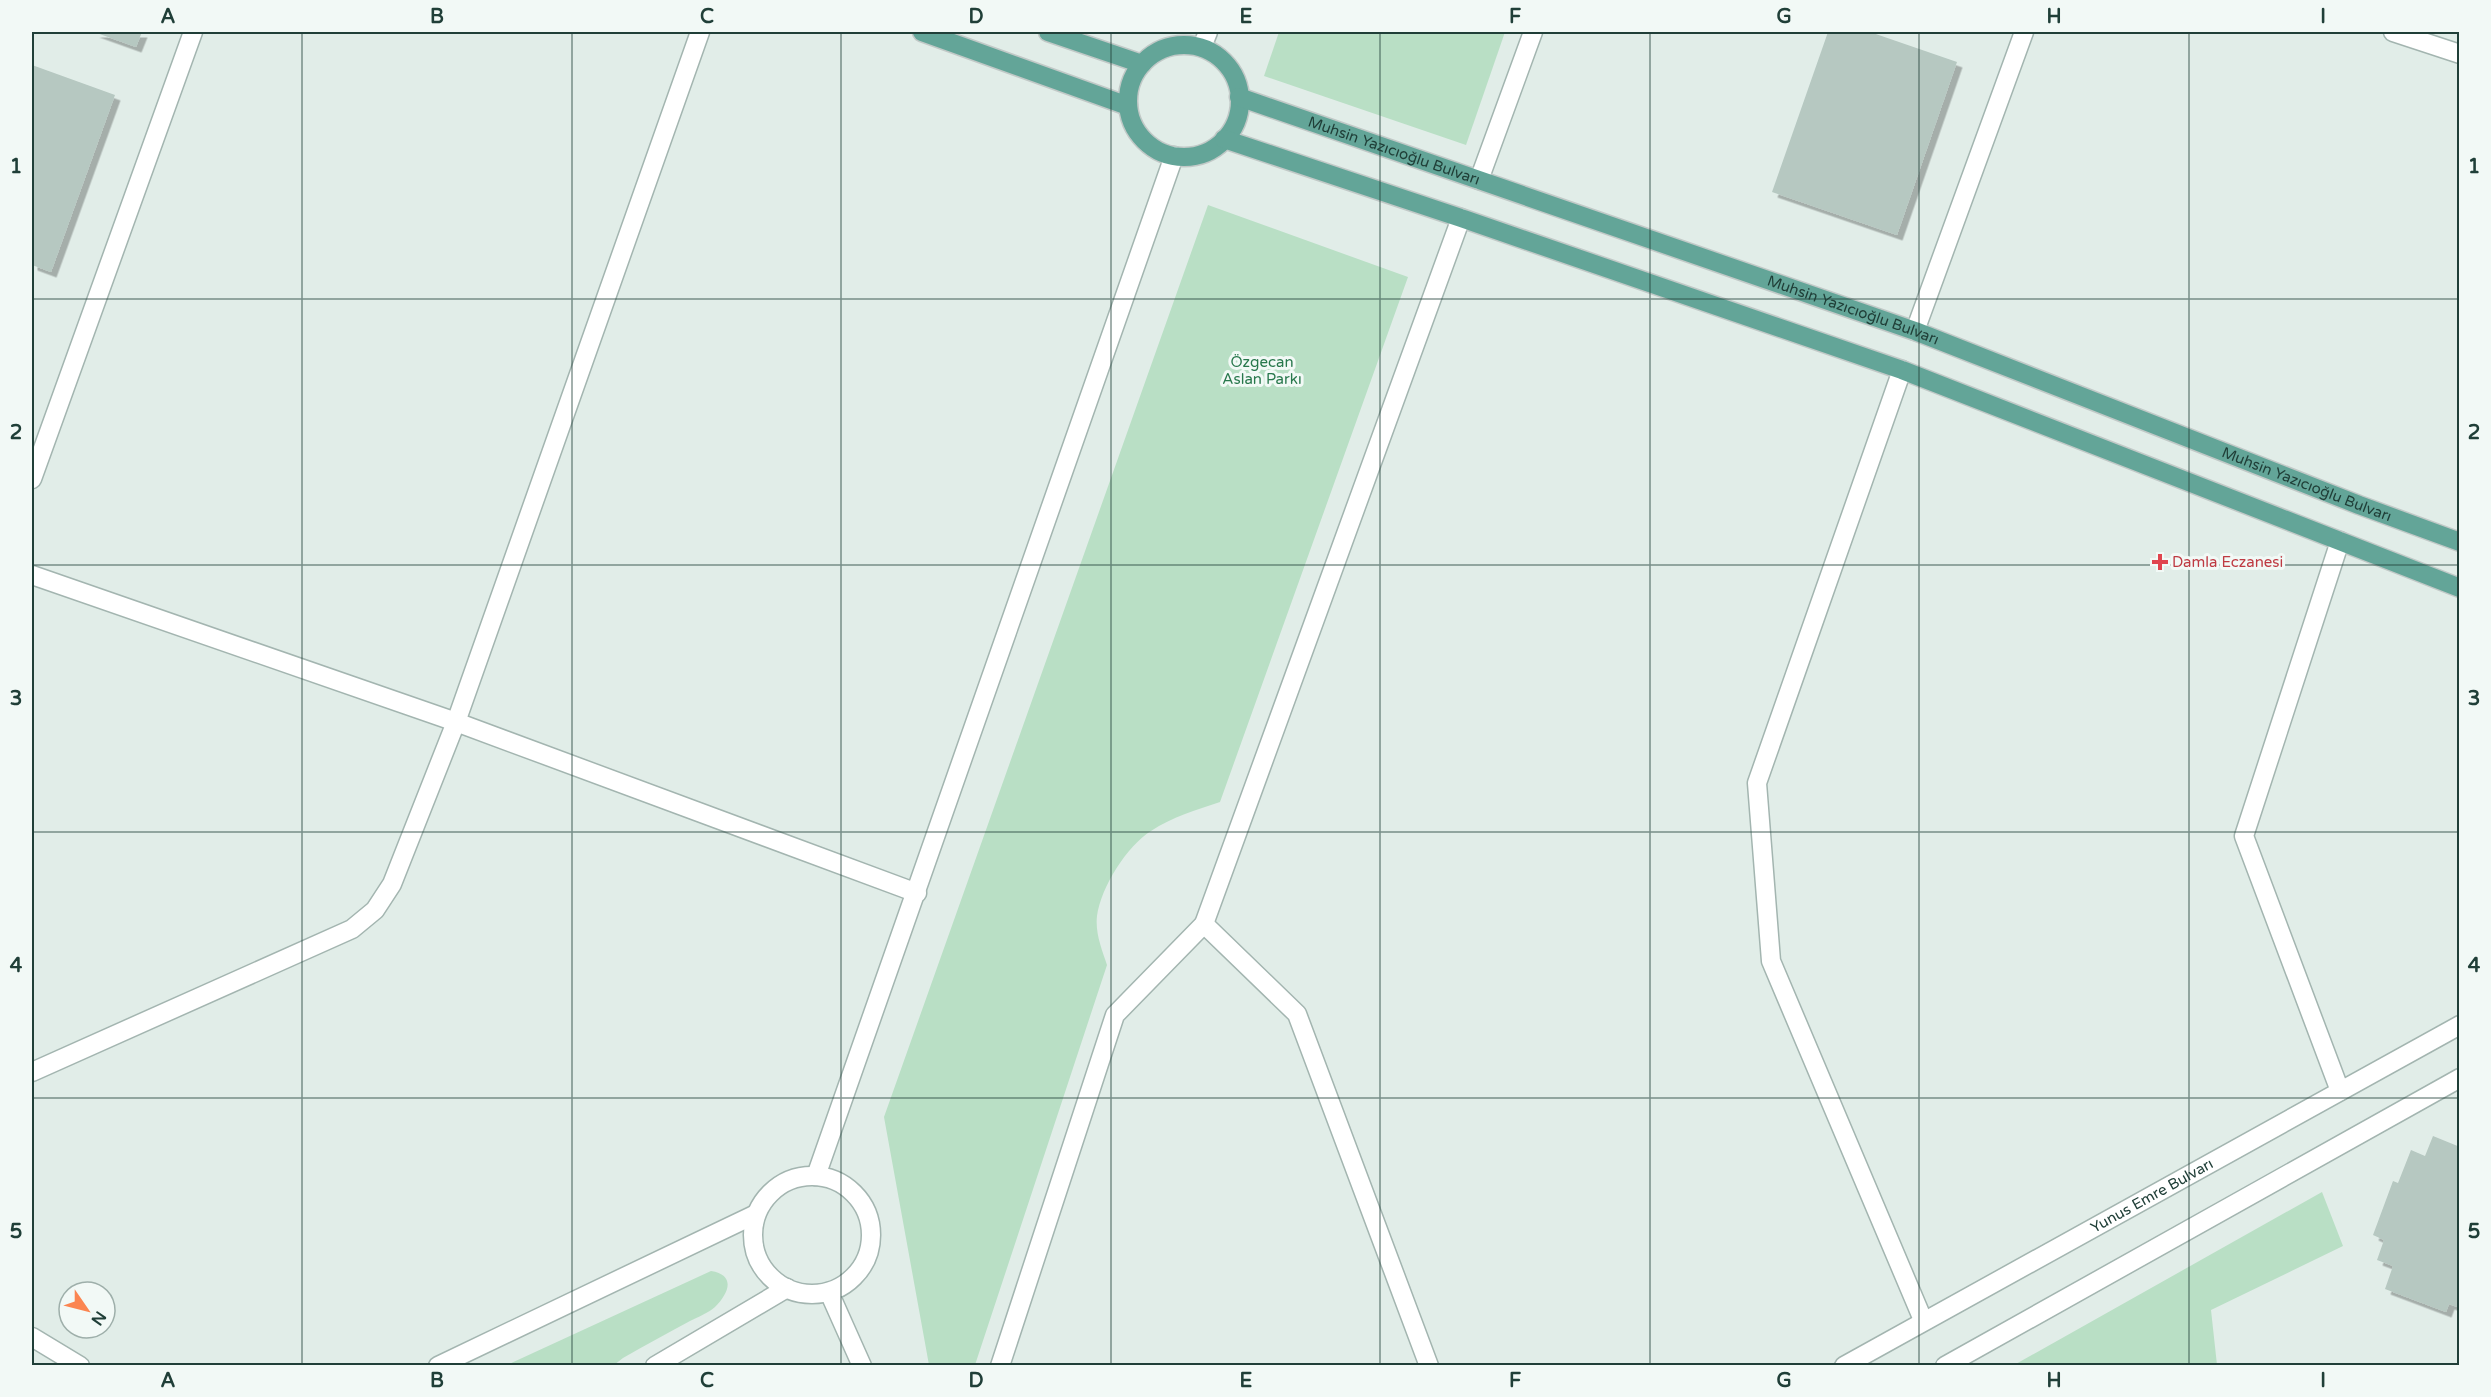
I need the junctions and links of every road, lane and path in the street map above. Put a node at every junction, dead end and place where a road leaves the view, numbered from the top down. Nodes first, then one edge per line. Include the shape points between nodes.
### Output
1 (193, 32) edge
2 (700, 32) edge
3 (922, 32) edge
4 (1048, 32) edge
5 (1533, 32) edge
6 (2024, 32) edge
7 (2393, 32) edge
8 (1205, 39) edge
9 (2460, 54) edge
10 (1142, 64) junction
11 (1239, 97) junction
12 (1128, 106) junction
13 (1224, 140) junction
14 (1174, 156) junction
15 (1479, 180) junction
16 (1461, 218) junction
17 (1915, 331) junction
18 (1902, 370) junction
19 (32, 479) edge
20 (2340, 541) junction
21 (2460, 542) edge
22 (32, 575) edge
23 (2460, 588) edge
24 (456, 722) junction
25 (917, 893) junction
26 (1204, 924) junction
27 (2460, 1025) edge
28 (32, 1072) edge
29 (2460, 1078) edge
30 (2340, 1091) junction
31 (816, 1176) junction
32 (756, 1214) junction
33 (787, 1288) junction
34 (829, 1292) junction
35 (1923, 1320) junction
36 (32, 1337) edge
37 (80, 1365) edge
38 (438, 1365) edge
39 (655, 1365) edge
40 (862, 1365) edge
41 (1000, 1365) edge
42 (1429, 1365) edge
43 (1844, 1365) edge
44 (1945, 1365) edge

1 - 19 street
2 - 24 street
3 - 12 main road
4 - 10 main road
5 - 15 street
6 - 17 street
7 - 9 street
8 - 10 main road via 1166,48
8 - 11 main road via 1232,71
10 - 12 main road via 1129,87
11 - 13 main road via 1240,107
11 - 15 main road, Muhsin Yazıcıoğlu Bulvarı
12 - 14 main road via 1142,139
13 - 14 main road via 1192,156
13 - 16 main road
14 - 25 street
15 - 17 main road, Muhsin Yazıcıoğlu Bulvarı
16 - 18 main road
16 - 26 street
17 - 21 main road, Muhsin Yazıcıoğlu Bulvarı
18 - 20 main road
18 - 35 street via 1757,783 1771,961
20 - 23 main road
20 - 30 street via 2244,836
22 - 24 street
24 - 25 street
24 - 28 street via 392,884 375,910 352,930
25 - 31 street
26 - 41 street via 1115,1016
26 - 42 street via 1297,1014
27 - 30 street, Yunus Emre Bulvarı
29 - 44 street
30 - 35 street, Yunus Emre Bulvarı
31 - 32 street via 798,1177 780,1185 766,1197
31 - 34 street via 834,1180 850,1190 862,1203 869,1220 867,1256 846,1284
32 - 33 street via 754,1252 763,1269
32 - 38 street
33 - 34 street via 811,1294
33 - 39 street
34 - 40 street
35 - 43 street, Yunus Emre Bulvarı
36 - 37 street

